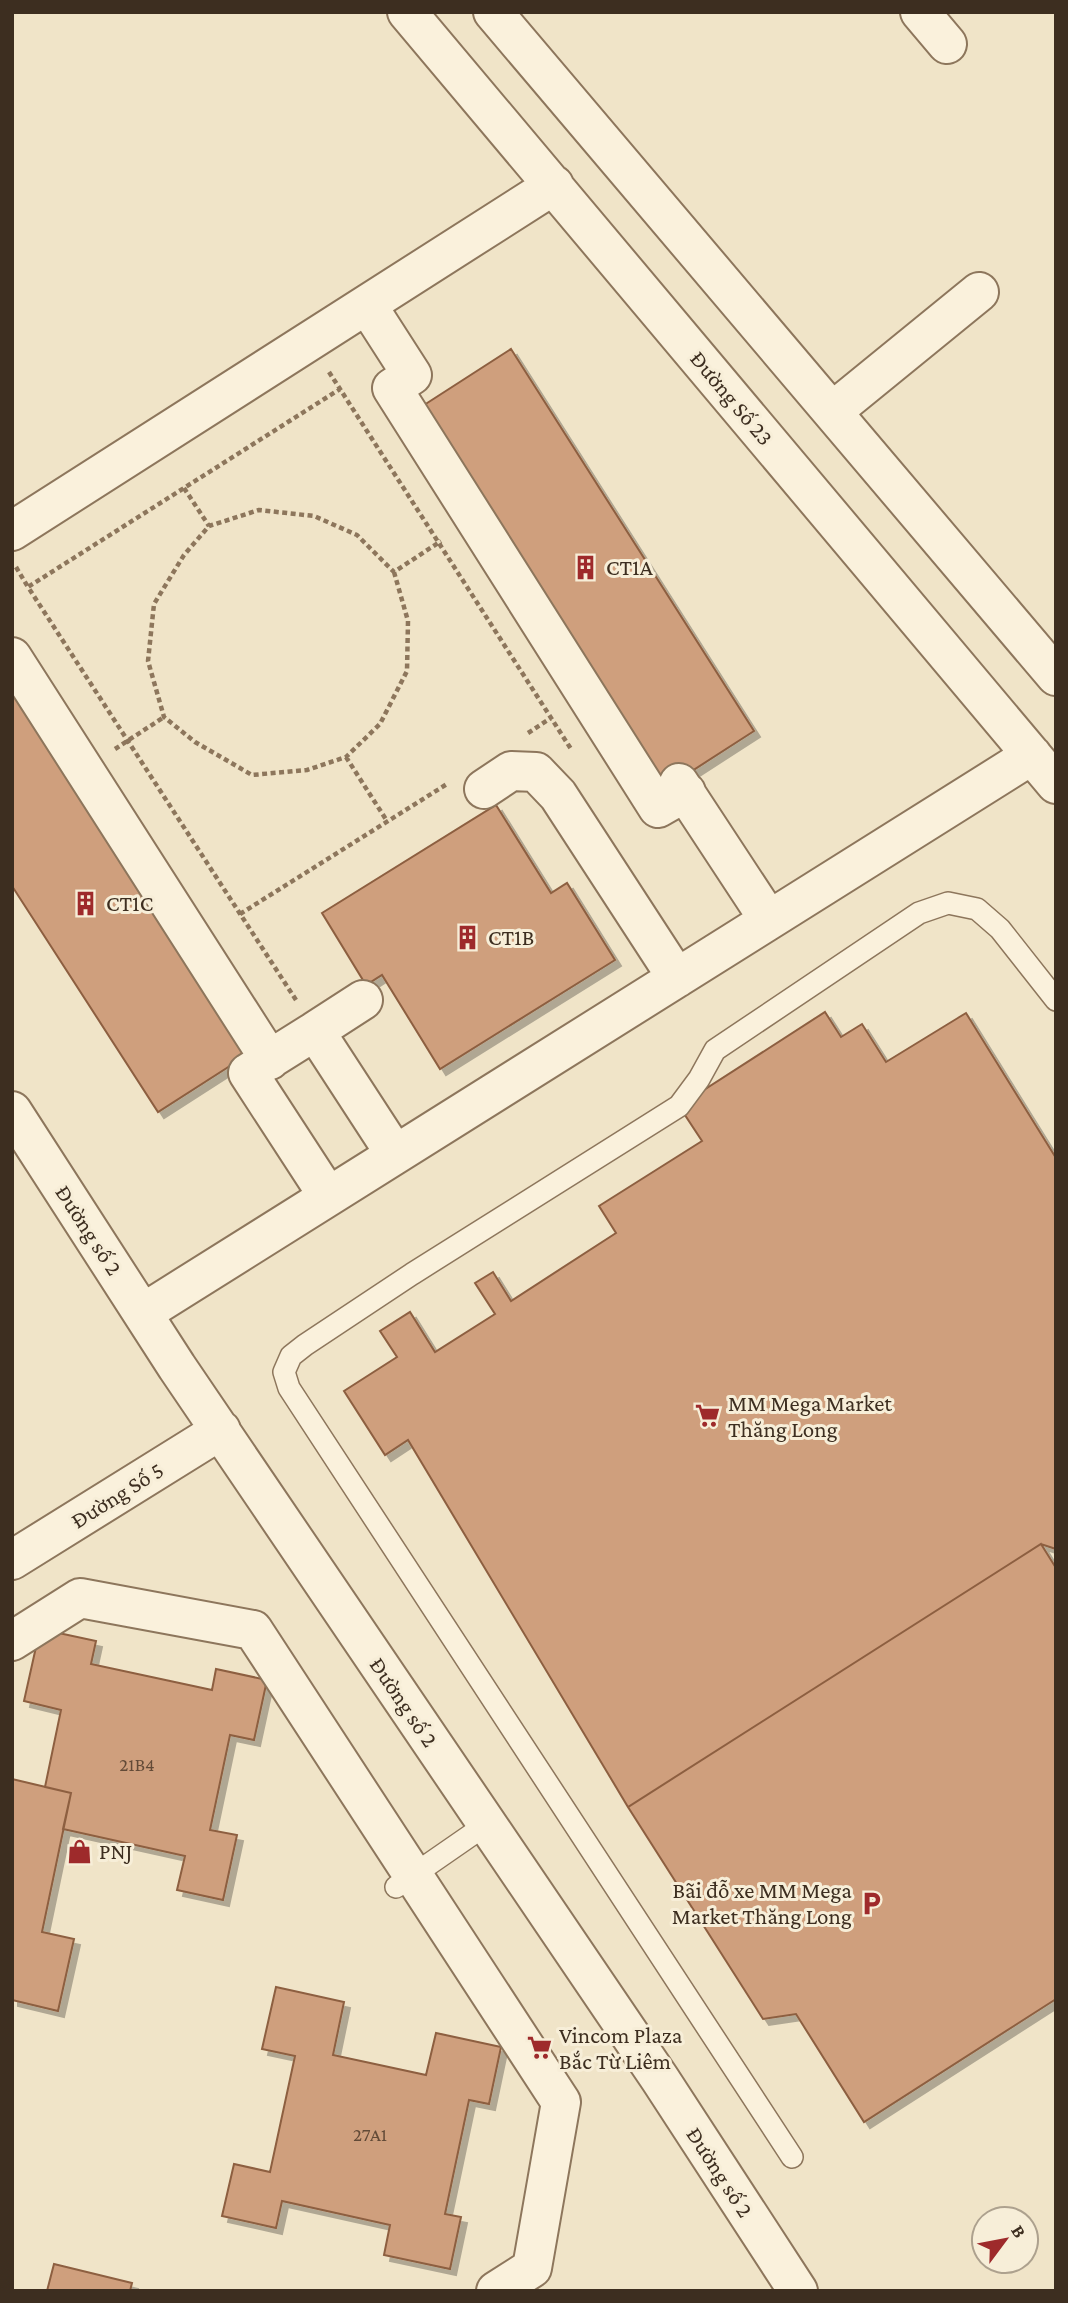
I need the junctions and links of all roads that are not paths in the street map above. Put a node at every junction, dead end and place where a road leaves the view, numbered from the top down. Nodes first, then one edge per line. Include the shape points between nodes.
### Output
1 (407, 12) edge
2 (493, 12) edge
3 (920, 12) edge
4 (947, 44) dead end
5 (554, 185) junction
6 (979, 292) dead end
7 (367, 305) junction
8 (833, 411) junction
9 (12, 530) edge
10 (12, 657) edge
11 (1056, 676) edge
12 (1032, 755) junction
13 (470, 783) road end
14 (1056, 784) edge
15 (769, 920) junction
16 (677, 978) junction
17 (363, 1000) dead end
18 (1056, 1000) edge
19 (315, 1031) junction
20 (270, 1060) junction
21 (12, 1111) edge
22 (395, 1154) junction
23 (328, 1196) junction
24 (143, 1313) junction
25 (221, 1430) junction
26 (12, 1560) edge
27 (12, 1641) edge
28 (487, 1824) junction
29 (405, 1881) junction
30 (792, 2157) dead end
31 (496, 2291) edge
32 (797, 2291) edge

1 - 5 street, Đường Số 23
2 - 8 street
3 - 4 street
5 - 7 street
5 - 12 street, Đường Số 23
6 - 8 street
7 - 9 street
7 - 15 street via 412,375 392,388 658,808 682,787
8 - 11 street
10 - 20 street
12 - 14 street, Đường Số 23
12 - 15 street
13 - 16 street via 511,771 536,772 558,795
15 - 16 street
16 - 22 street
17 - 19 street
18 - 30 lane via 1000,929 977,909 948,903 919,914 715,1050 679,1106 305,1345 291,1356 284,1372 289,1388
19 - 20 street
19 - 22 street
20 - 23 street via 248,1073
21 - 24 street, Đường số 2
22 - 23 street
23 - 24 street
24 - 25 street, Đường số 2
25 - 26 street, Đường Số 5
25 - 28 street, Đường số 2
27 - 29 street via 80,1598 253,1630
28 - 29 lane
28 - 32 street, Đường số 2
29 - 31 street via 561,2102 532,2268

